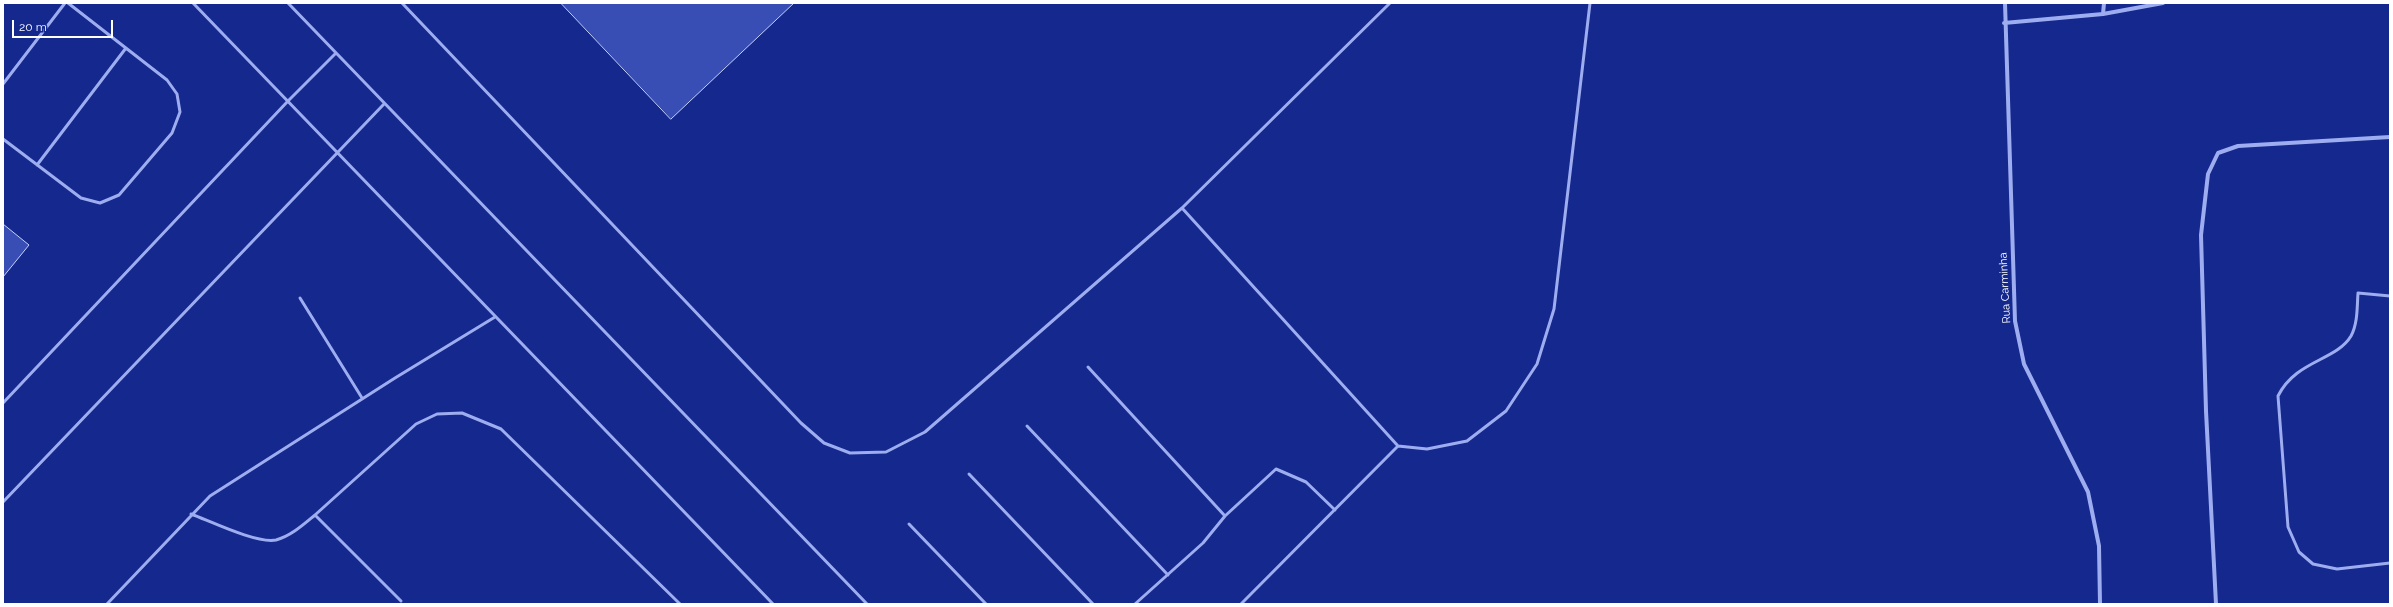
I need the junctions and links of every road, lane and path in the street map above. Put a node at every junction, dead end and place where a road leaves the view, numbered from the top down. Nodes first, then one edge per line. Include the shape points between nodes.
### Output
1 (67, 3) edge
2 (193, 3) edge
3 (288, 3) edge
4 (402, 3) edge
5 (1390, 3) edge
6 (1590, 3) edge
7 (2005, 3) edge
8 (2104, 3) edge
9 (2163, 3) edge
10 (2103, 14) junction
11 (2004, 23) junction
12 (126, 48) junction
13 (336, 53) junction
14 (3, 84) edge
15 (288, 101) junction
16 (384, 104) junction
17 (2390, 137) edge
18 (3, 139) edge
19 (336, 152) junction
20 (37, 165) junction
21 (1182, 208) junction
22 (2390, 296) edge
23 (300, 298) dead end
24 (495, 317) junction
25 (1088, 368) dead end
26 (362, 398) junction
27 (3, 403) edge
28 (1027, 426) dead end
29 (1398, 446) junction
30 (970, 474) dead end
31 (3, 502) edge
32 (1335, 510) junction
33 (191, 514) junction
34 (315, 516) junction
35 (1225, 516) junction
36 (909, 524) dead end
37 (2390, 563) edge
38 (1168, 575) junction
39 (401, 601) dead end
40 (107, 604) edge
41 (680, 604) edge
42 (773, 604) edge
43 (867, 604) edge
44 (986, 604) edge
45 (1093, 604) edge
46 (1134, 604) edge
47 (1241, 604) edge
48 (2100, 604) edge
49 (2216, 604) edge

1 - 12 lane
1 - 14 lane
2 - 15 lane
3 - 13 lane
4 - 21 lane via 801,423 824,443 850,453 886,452 925,432
5 - 21 lane
6 - 29 lane via 1554,309 1537,364 1506,411 1467,441 1427,449
7 - 11 street, Rua Carminha
8 - 10 street
9 - 10 street
10 - 11 street
11 - 48 street, Rua Carminha via 2015,321 2024,364 2088,492 2099,546
12 - 20 lane
12 - 20 lane via 167,80 177,94 180,112 172,133 119,195 100,203 81,198
13 - 15 lane
13 - 16 lane
15 - 19 lane
15 - 27 lane
16 - 19 lane
16 - 43 lane
17 - 49 street via 2238,146 2218,153 2208,174 2201,235 2206,411
18 - 20 lane
19 - 24 lane
19 - 31 lane
21 - 29 lane
22 - 37 lane via 2358,293 2356,322 2351,336 2343,345 2298,371 2284,384 2278,396 2288,527 2299,552 2313,564 2337,569
23 - 26 lane
24 - 26 lane
24 - 42 lane
25 - 35 lane
26 - 33 lane via 210,496
28 - 38 lane
29 - 32 lane
30 - 45 lane
32 - 35 lane via 1306,482 1276,469
32 - 47 lane
33 - 34 lane via 246,536 275,540 298,529
33 - 40 lane
34 - 39 lane
34 - 41 lane via 416,424 437,414 462,413 501,429
35 - 38 lane via 1203,543
36 - 44 lane
38 - 46 lane

